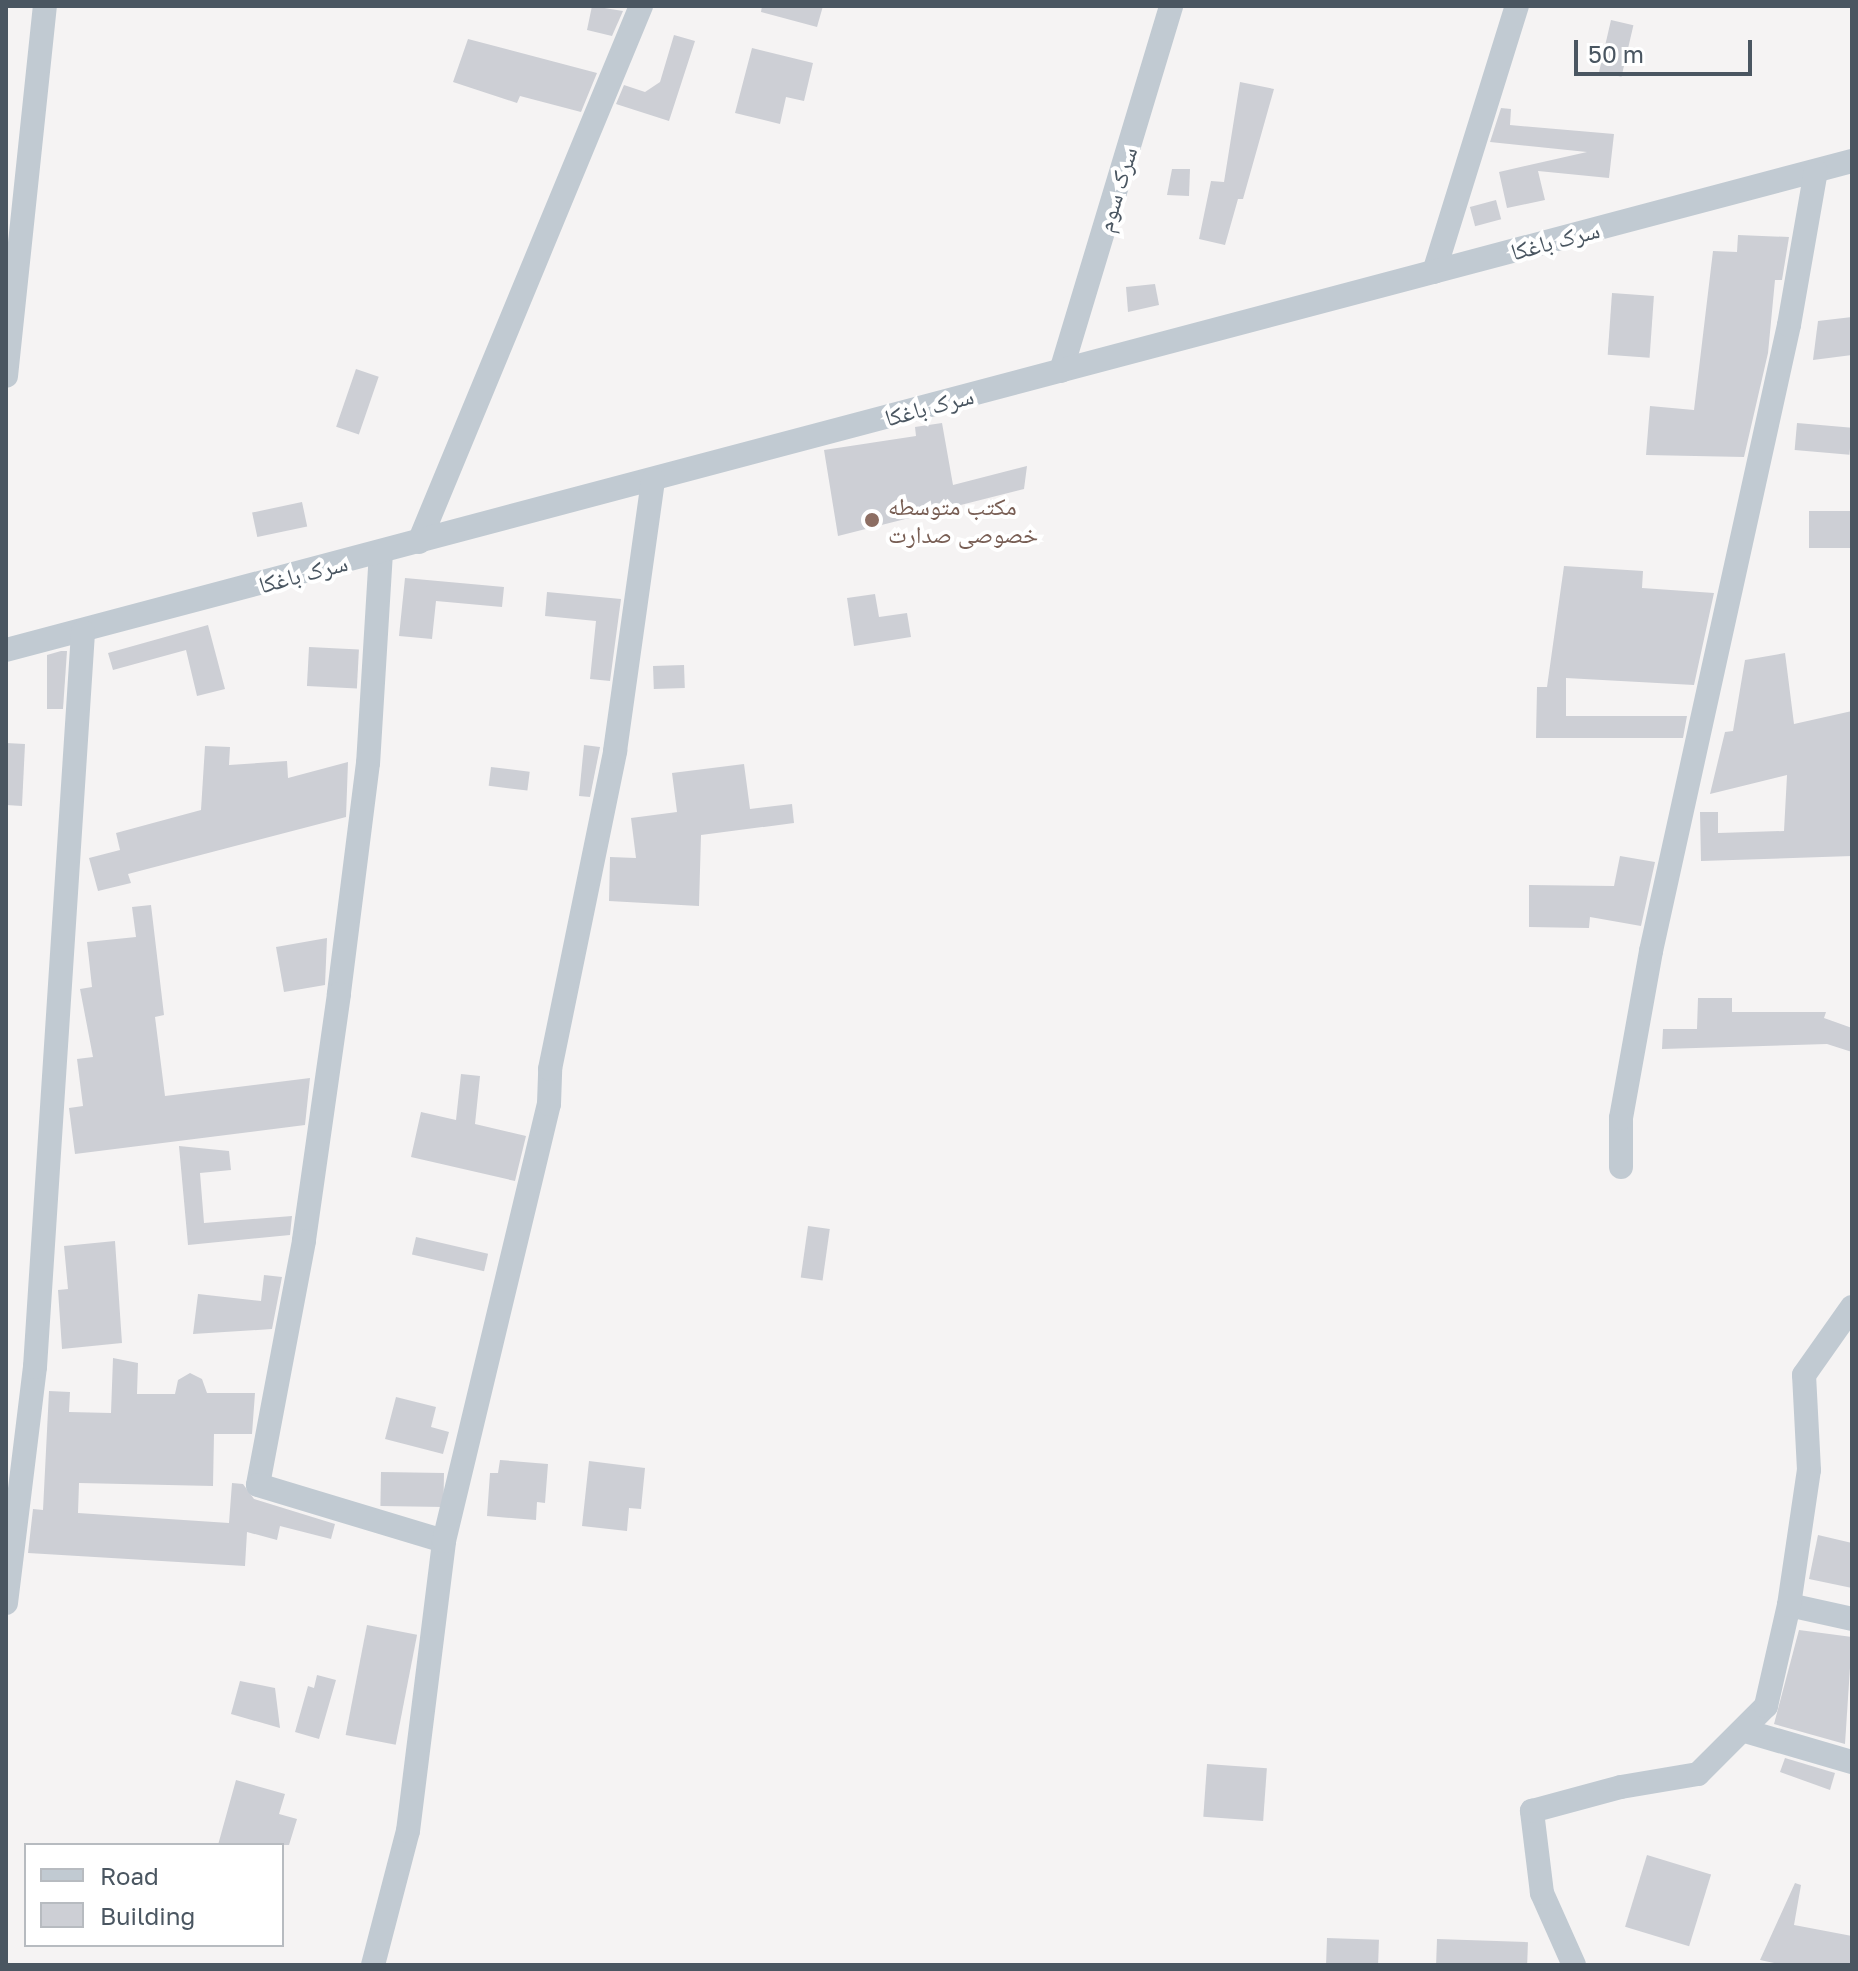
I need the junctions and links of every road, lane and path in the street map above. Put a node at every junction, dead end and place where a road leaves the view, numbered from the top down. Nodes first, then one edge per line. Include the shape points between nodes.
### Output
1 (45, 6) edge
2 (641, 6) edge
3 (1171, 6) edge
4 (1517, 6) edge
5 (1852, 161) edge
6 (1816, 171) junction
7 (1434, 272) junction
8 (1061, 371) junction
9 (6, 376) edge
10 (653, 480) junction
11 (419, 542) junction
12 (381, 552) junction
13 (83, 632) junction
14 (6, 650) edge
15 (1621, 1167) dead end
16 (1851, 1310) edge
17 (444, 1541) junction
18 (6, 1603) edge
19 (1789, 1605) junction
20 (1852, 1619) edge
21 (1745, 1731) junction
22 (1852, 1762) edge
23 (373, 1965) edge
24 (1574, 1965) edge

1 - 9 street
2 - 11 street
3 - 8 street, سرک سوم
4 - 7 street
5 - 6 street, سرک باغکا
6 - 7 street, سرک باغکا
6 - 15 street via 1789,325 1651,951 1621,1118
7 - 8 street, سرک باغکا
8 - 10 street, سرک باغکا
10 - 11 street, سرک باغکا
10 - 17 street via 615,751 550,1069 549,1104
11 - 12 street, سرک باغکا
12 - 13 street, سرک باغکا
12 - 17 street via 368,763 339,994 304,1241 258,1485
13 - 14 street, سرک باغکا
13 - 18 street via 35,1367
16 - 19 street via 1804,1375 1809,1470
17 - 23 street via 408,1831
19 - 20 street
19 - 21 street via 1766,1706
21 - 22 street
21 - 24 street via 1698,1774 1621,1787 1532,1811 1542,1893

